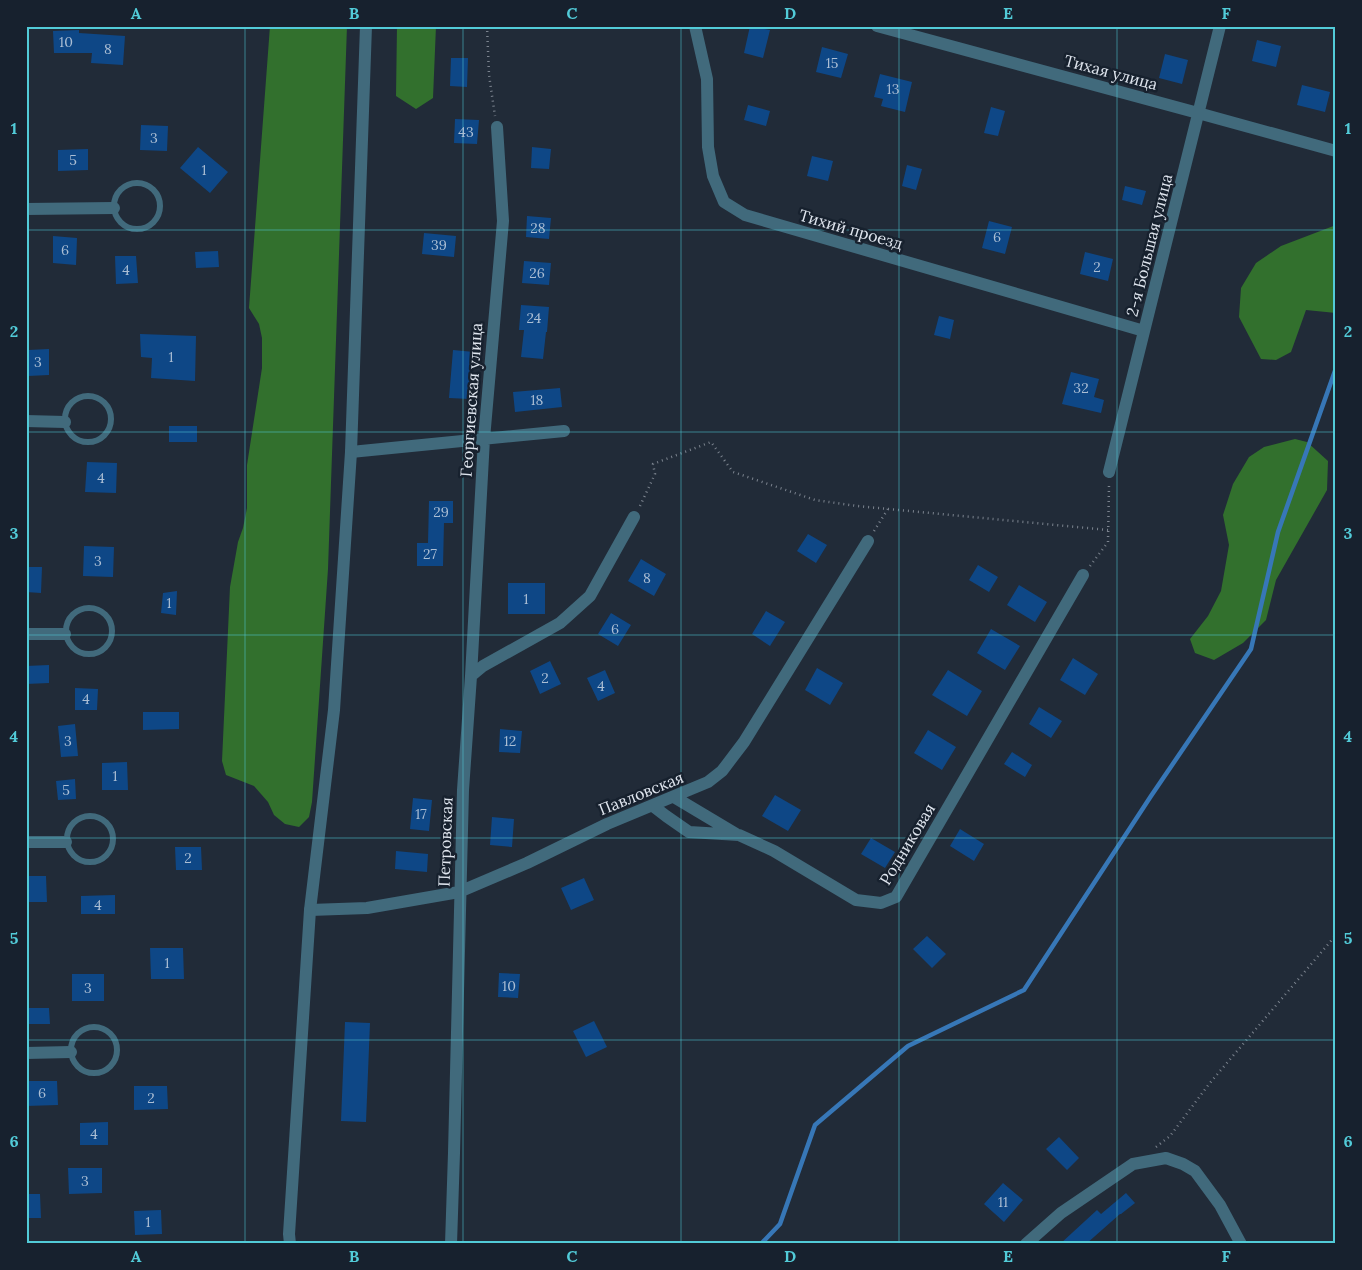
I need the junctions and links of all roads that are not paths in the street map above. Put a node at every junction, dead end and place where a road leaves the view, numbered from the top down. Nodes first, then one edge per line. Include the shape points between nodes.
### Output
1 (366, 26) edge
2 (695, 26) edge
3 (877, 26) edge
4 (1220, 26) edge
5 (1198, 113) junction
6 (497, 127) road end
7 (1336, 151) edge
8 (26, 208) edge
9 (114, 208) junction
10 (1144, 331) junction
11 (26, 421) edge
12 (65, 422) junction
13 (564, 431) dead end
14 (484, 439) junction
15 (352, 452) junction
16 (1110, 472) road end
17 (634, 517) road end
18 (868, 541) road end
19 (1083, 575) road end
20 (26, 634) edge
21 (65, 634) junction
22 (471, 676) junction
23 (674, 797) junction
24 (653, 806) junction
25 (739, 835) junction
26 (26, 842) edge
27 (66, 842) junction
28 (460, 892) junction
29 (310, 910) junction
30 (71, 1052) junction
31 (26, 1053) edge
32 (290, 1244) edge
33 (451, 1244) edge
34 (1026, 1244) edge
35 (1241, 1244) edge

1 - 15 street
2 - 10 street, Тихий проезд via 707,79 708,147 713,176 724,202 745,215
3 - 5 street, Тихая улица
4 - 5 street, 2-я Большая улица
5 - 7 street, Тихая улица
5 - 10 street, 2-я Большая улица
6 - 14 street, Георгиевская улица via 503,221
8 - 9 street
9 - 9 lane via 118,193 131,183 139,182 154,189 161,203 158,217 140,229 120,222
10 - 16 street, 2-я Большая улица
11 - 12 street
12 - 12 lane via 68,406 81,396 98,398 104,402 111,416 108,431 98,441 76,440
13 - 14 street
14 - 15 street
14 - 22 street, Георгиевская улица
15 - 29 street via 334,710
17 - 22 street via 590,596 560,623
18 - 23 street, Павловская via 744,742 722,771 708,782
19 - 25 street, Родниковая via 896,897 881,904 856,900 774,851
20 - 21 street
21 - 21 lane via 68,620 86,608 100,611 112,629 108,644 95,654 87,655 72,648
22 - 28 street, Петровская
23 - 24 street, Павловская
23 - 25 street
24 - 25 street, Родниковая via 689,832
24 - 28 street, Павловская
26 - 27 street
27 - 27 lane via 70,826 76,820 91,816 106,822 113,837 106,856 92,862 72,855
28 - 29 street, Павловская via 367,908
28 - 33 street, Петровская
29 - 32 street
30 - 30 lane via 75,1036 88,1027 96,1026 111,1033 118,1047 115,1061 97,1073 83,1070
30 - 31 street
34 - 35 street via 1062,1213 1132,1164 1166,1158 1195,1171 1220,1205

